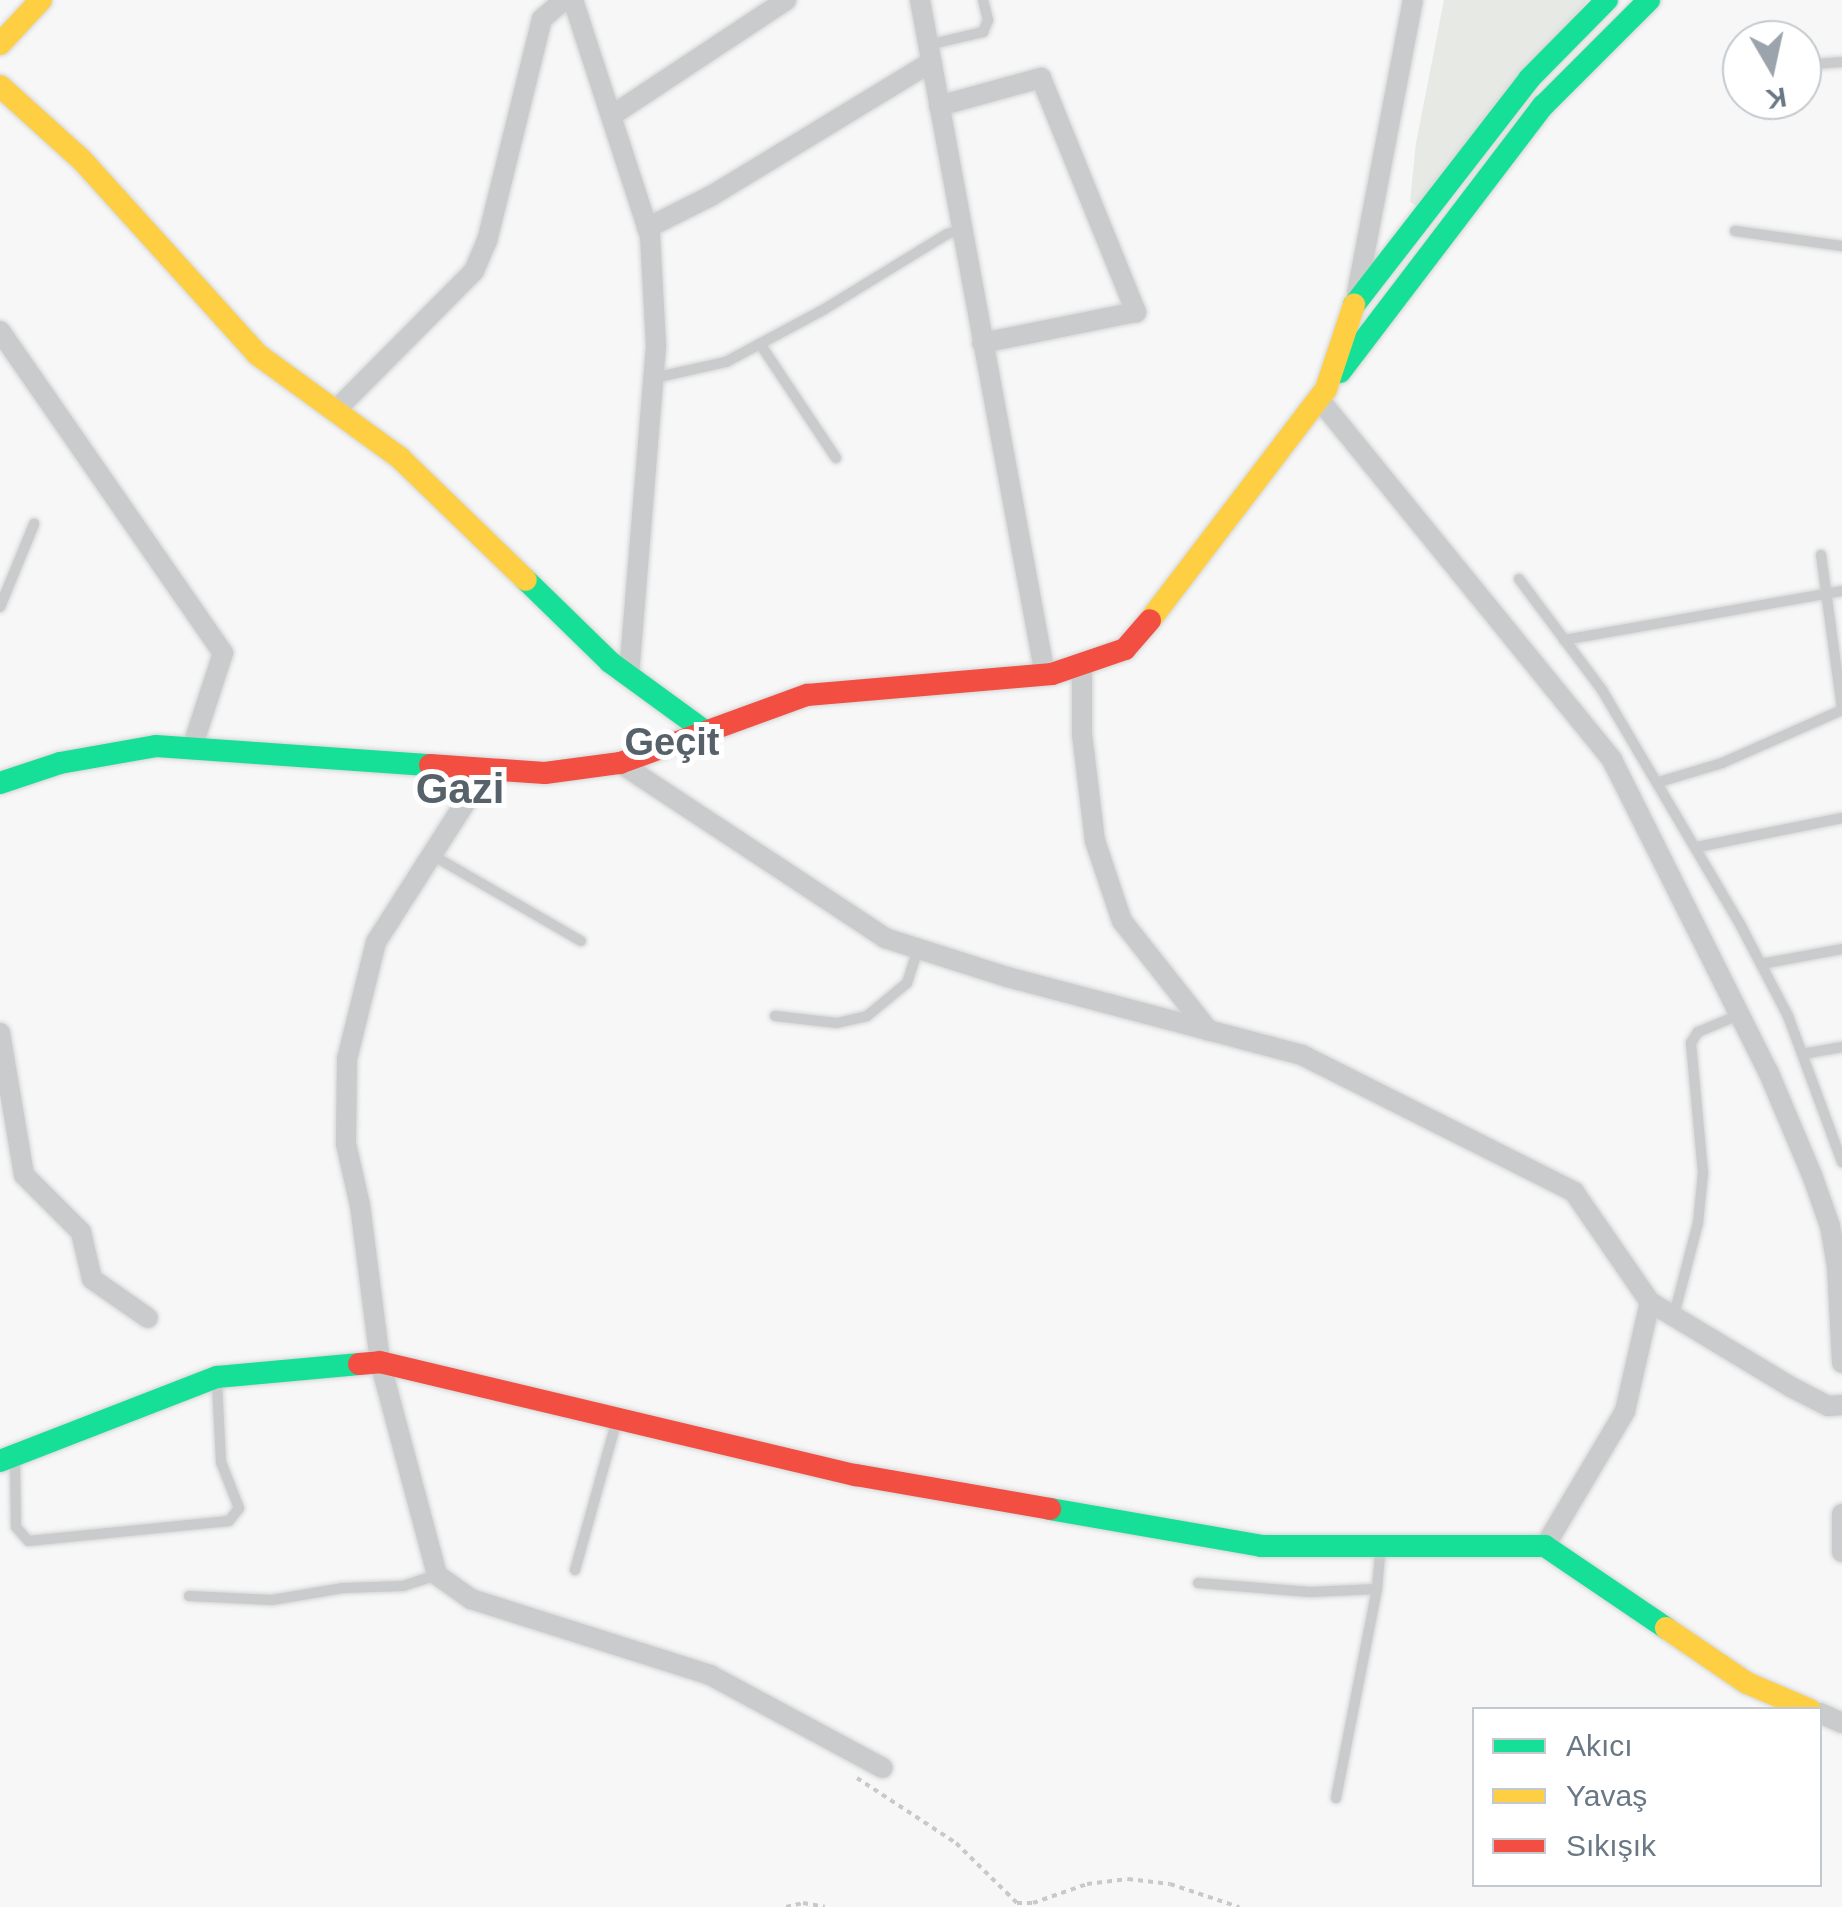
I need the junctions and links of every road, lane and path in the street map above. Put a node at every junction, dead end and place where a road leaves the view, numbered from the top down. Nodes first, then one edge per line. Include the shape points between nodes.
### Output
1 (41, 0) edge
2 (564, 0) edge
3 (573, 0) edge
4 (786, 0) edge
5 (920, 0) edge
6 (983, 0) edge
7 (1413, 0) edge
8 (1607, 0) edge
9 (1649, 0) edge
10 (0, 44) edge
11 (929, 53) junction
12 (0, 86) edge
13 (939, 106) junction
14 (611, 116) junction
15 (647, 228) junction
16 (962, 230) junction
17 (1734, 231) dead end
18 (1842, 246) edge
19 (1355, 303) junction
20 (0, 332) edge
21 (982, 343) junction
22 (760, 344) junction
23 (653, 378) junction
24 (1322, 394) junction
25 (335, 411) junction
26 (836, 458) dead end
27 (34, 524) dead end
28 (1821, 555) dead end
29 (1519, 580) dead end
30 (1842, 591) edge
31 (1826, 594) junction
32 (0, 607) edge
33 (1564, 640) junction
34 (1082, 664) junction
35 (1045, 675) junction
36 (629, 676) junction
37 (1842, 709) edge
38 (706, 732) junction
39 (192, 748) junction
40 (620, 763) junction
41 (478, 770) junction
42 (1659, 782) junction
43 (0, 783) edge
44 (1842, 818) edge
45 (1697, 847) junction
46 (432, 854) junction
47 (581, 942) dead end
48 (918, 948) junction
49 (1842, 948) edge
50 (1761, 964) junction
51 (1739, 1015) junction
52 (775, 1016) dead end
53 (1210, 1030) junction
54 (0, 1033) edge
55 (1842, 1047) edge
56 (1802, 1054) junction
57 (1838, 1144) edge
58 (1842, 1162) edge
59 (1650, 1302) junction
60 (148, 1318) dead end
61 (1673, 1318) junction
62 (380, 1362) junction
63 (1842, 1363) edge
64 (217, 1377) junction
65 (1842, 1406) edge
66 (617, 1419) junction
67 (7, 1458) edge
68 (1842, 1514) edge
69 (1380, 1546) junction
70 (1546, 1546) junction
71 (1842, 1552) edge
72 (576, 1570) dead end
73 (436, 1575) junction
74 (1198, 1583) dead end
75 (1378, 1589) junction
76 (189, 1596) dead end
77 (1803, 1707) edge
78 (840, 1745) junction
79 (884, 1768) dead end
80 (1336, 1798) dead end
81 (1010, 1899) junction
82 (786, 1907) edge
83 (826, 1907) edge
84 (1005, 1907) edge
85 (1239, 1907) edge

1 - 10 street
2 - 25 street via 542,19 474,271
3 - 14 street
4 - 14 street
5 - 11 street
6 - 11 lane via 983,32
7 - 19 street
8 - 19 street via 1529,79
9 - 24 street via 1543,106
11 - 13 street
11 - 15 street via 710,196
12 - 25 street via 82,160 257,354
13 - 16 street
13 - 21 street via 1041,78 1136,312
14 - 15 street
15 - 23 street
16 - 21 street
16 - 22 lane
17 - 18 lane
19 - 24 street
20 - 39 street via 223,653
21 - 35 street
22 - 23 lane via 726,362
22 - 26 lane
23 - 36 street
24 - 34 street via 1178,588 1124,649
24 - 51 street via 1612,760
25 - 36 street via 400,458
27 - 32 lane
28 - 31 lane
29 - 33 lane
30 - 31 lane
31 - 33 lane
31 - 37 lane
33 - 42 lane
34 - 35 street
34 - 53 street via 1082,734 1095,841 1122,921
35 - 38 street via 807,695
36 - 38 street
37 - 42 lane via 1722,763
38 - 40 street
39 - 41 street
39 - 43 street via 156,746 60,763
40 - 41 street via 544,773
40 - 48 street via 885,938
41 - 46 street via 472,792
42 - 45 lane
44 - 45 lane
45 - 50 lane
46 - 47 lane
46 - 62 street via 376,942 347,1059 346,1144
48 - 52 lane via 907,983 867,1016 836,1023
48 - 53 street
49 - 50 lane
50 - 56 lane
51 - 61 lane via 1698,1032 1692,1043 1703,1173 1694,1242
51 - 63 street via 1789,1117 1830,1226
53 - 59 street via 1302,1056 1574,1192
54 - 60 street via 24,1175 80,1232 92,1279
55 - 56 lane
56 - 57 lane
57 - 58 lane
59 - 61 street
59 - 70 street via 1625,1411
61 - 65 street via 1828,1406
62 - 64 street
62 - 66 street
62 - 73 street
64 - 67 street
64 - 67 lane via 220,1462 239,1508 229,1521 28,1542 16,1526
66 - 69 street via 856,1475 1260,1546
66 - 72 lane
68 - 71 street
69 - 70 street
69 - 75 lane
70 - 77 street via 1747,1683
73 - 76 lane via 403,1586 272,1600
73 - 78 street via 471,1599 710,1675
74 - 75 lane via 1310,1592
75 - 80 lane
78 - 79 street
78 - 81 path via 842,1762 856,1777 956,1843
81 - 84 path
81 - 85 path via 1033,1903 1087,1884 1128,1879 1170,1884
82 - 83 path

